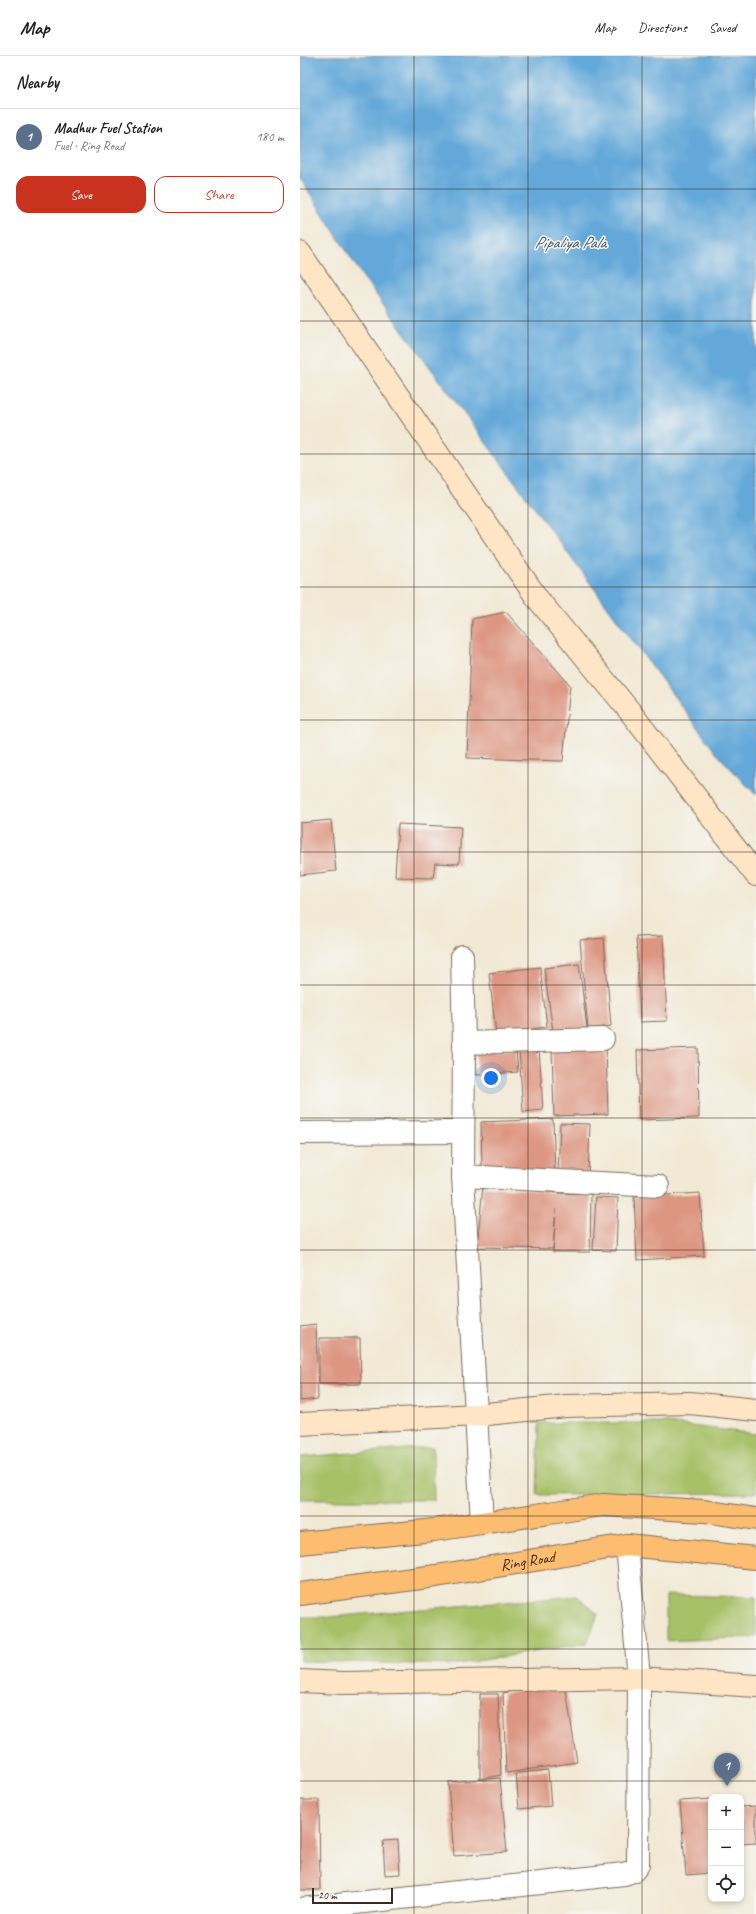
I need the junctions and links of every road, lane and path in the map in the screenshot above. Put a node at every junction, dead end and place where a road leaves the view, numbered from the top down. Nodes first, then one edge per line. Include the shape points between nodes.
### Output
1 (300, 253) edge
2 (756, 875) edge
3 (462, 956) dead end
4 (603, 1040) dead end
5 (464, 1043) junction
6 (463, 1132) junction
7 (300, 1133) edge
8 (464, 1176) junction
9 (658, 1186) dead end
10 (756, 1410) edge
11 (477, 1415) junction
12 (300, 1424) edge
13 (756, 1519) edge
14 (482, 1523) junction
15 (300, 1543) edge
16 (627, 1545) junction
17 (756, 1558) edge
18 (300, 1594) edge
19 (639, 1678) junction
20 (300, 1681) edge
21 (756, 1686) edge
22 (300, 1909) edge

1 - 2 street via 537,598 628,709
3 - 5 street
4 - 5 street
5 - 6 street
6 - 7 street
6 - 8 street
8 - 9 street
8 - 11 street
10 - 11 street via 690,1403 566,1406
11 - 12 street
11 - 14 street
13 - 14 highway via 704,1511 603,1505
14 - 15 highway
16 - 17 highway, Ring Road
16 - 18 highway, Ring Road via 436,1576
16 - 19 street
19 - 20 street via 343,1683
19 - 21 street
19 - 22 street via 638,1864 633,1871

